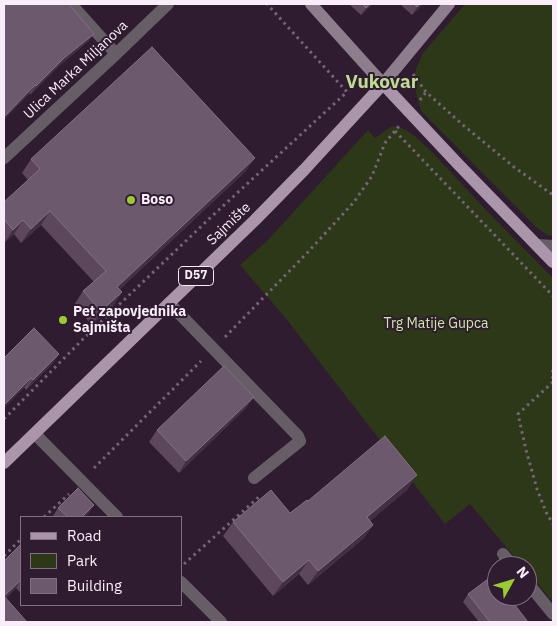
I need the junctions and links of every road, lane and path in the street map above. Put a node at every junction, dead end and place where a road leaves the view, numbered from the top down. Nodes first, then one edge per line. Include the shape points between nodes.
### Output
1 (71, 4) edge
2 (168, 4) edge
3 (267, 4) edge
4 (311, 4) edge
5 (449, 4) edge
6 (116, 54) junction
7 (403, 60) junction
8 (383, 84) junction
9 (426, 92) junction
10 (411, 114) junction
11 (395, 131) junction
12 (4, 158) edge
13 (553, 195) edge
14 (537, 245) junction
15 (553, 246) edge
16 (553, 262) edge
17 (553, 296) edge
18 (169, 303) junction
19 (214, 349) junction
20 (553, 370) edge
21 (553, 380) edge
22 (4, 419) edge
23 (35, 434) junction
24 (4, 463) edge
25 (254, 478) joint
26 (81, 482) junction
27 (45, 516) edge
28 (116, 516) edge
29 (553, 524) edge
30 (20, 540) edge
31 (4, 556) edge
32 (182, 565) edge
33 (182, 583) edge
34 (537, 594) edge
35 (553, 614) edge
36 (221, 622) edge

1 - 6 street
2 - 6 street, Ulica Marka Miljanova
3 - 22 path via 347,92 82,340
4 - 8 main road
5 - 7 main road
6 - 12 street, Ulica Marka Miljanova
7 - 8 main road
7 - 9 path
8 - 10 main road
8 - 18 main road, Sajmište / D57 via 304,170
9 - 10 path
9 - 13 path via 463,126
10 - 11 path
10 - 14 main road
11 - 17 path
11 - 19 path via 384,143 372,176 354,202
14 - 15 street
14 - 16 main road
18 - 19 street
18 - 23 main road, Sajmište / D57
19 - 25 street via 300,441
19 - 26 path
20 - 21 path
21 - 29 path via 518,414 537,489
23 - 24 main road, Sajmište / D57
23 - 26 street
25 - 32 path via 266,491
26 - 27 path
26 - 28 street
30 - 31 path
33 - 36 street
34 - 35 street

